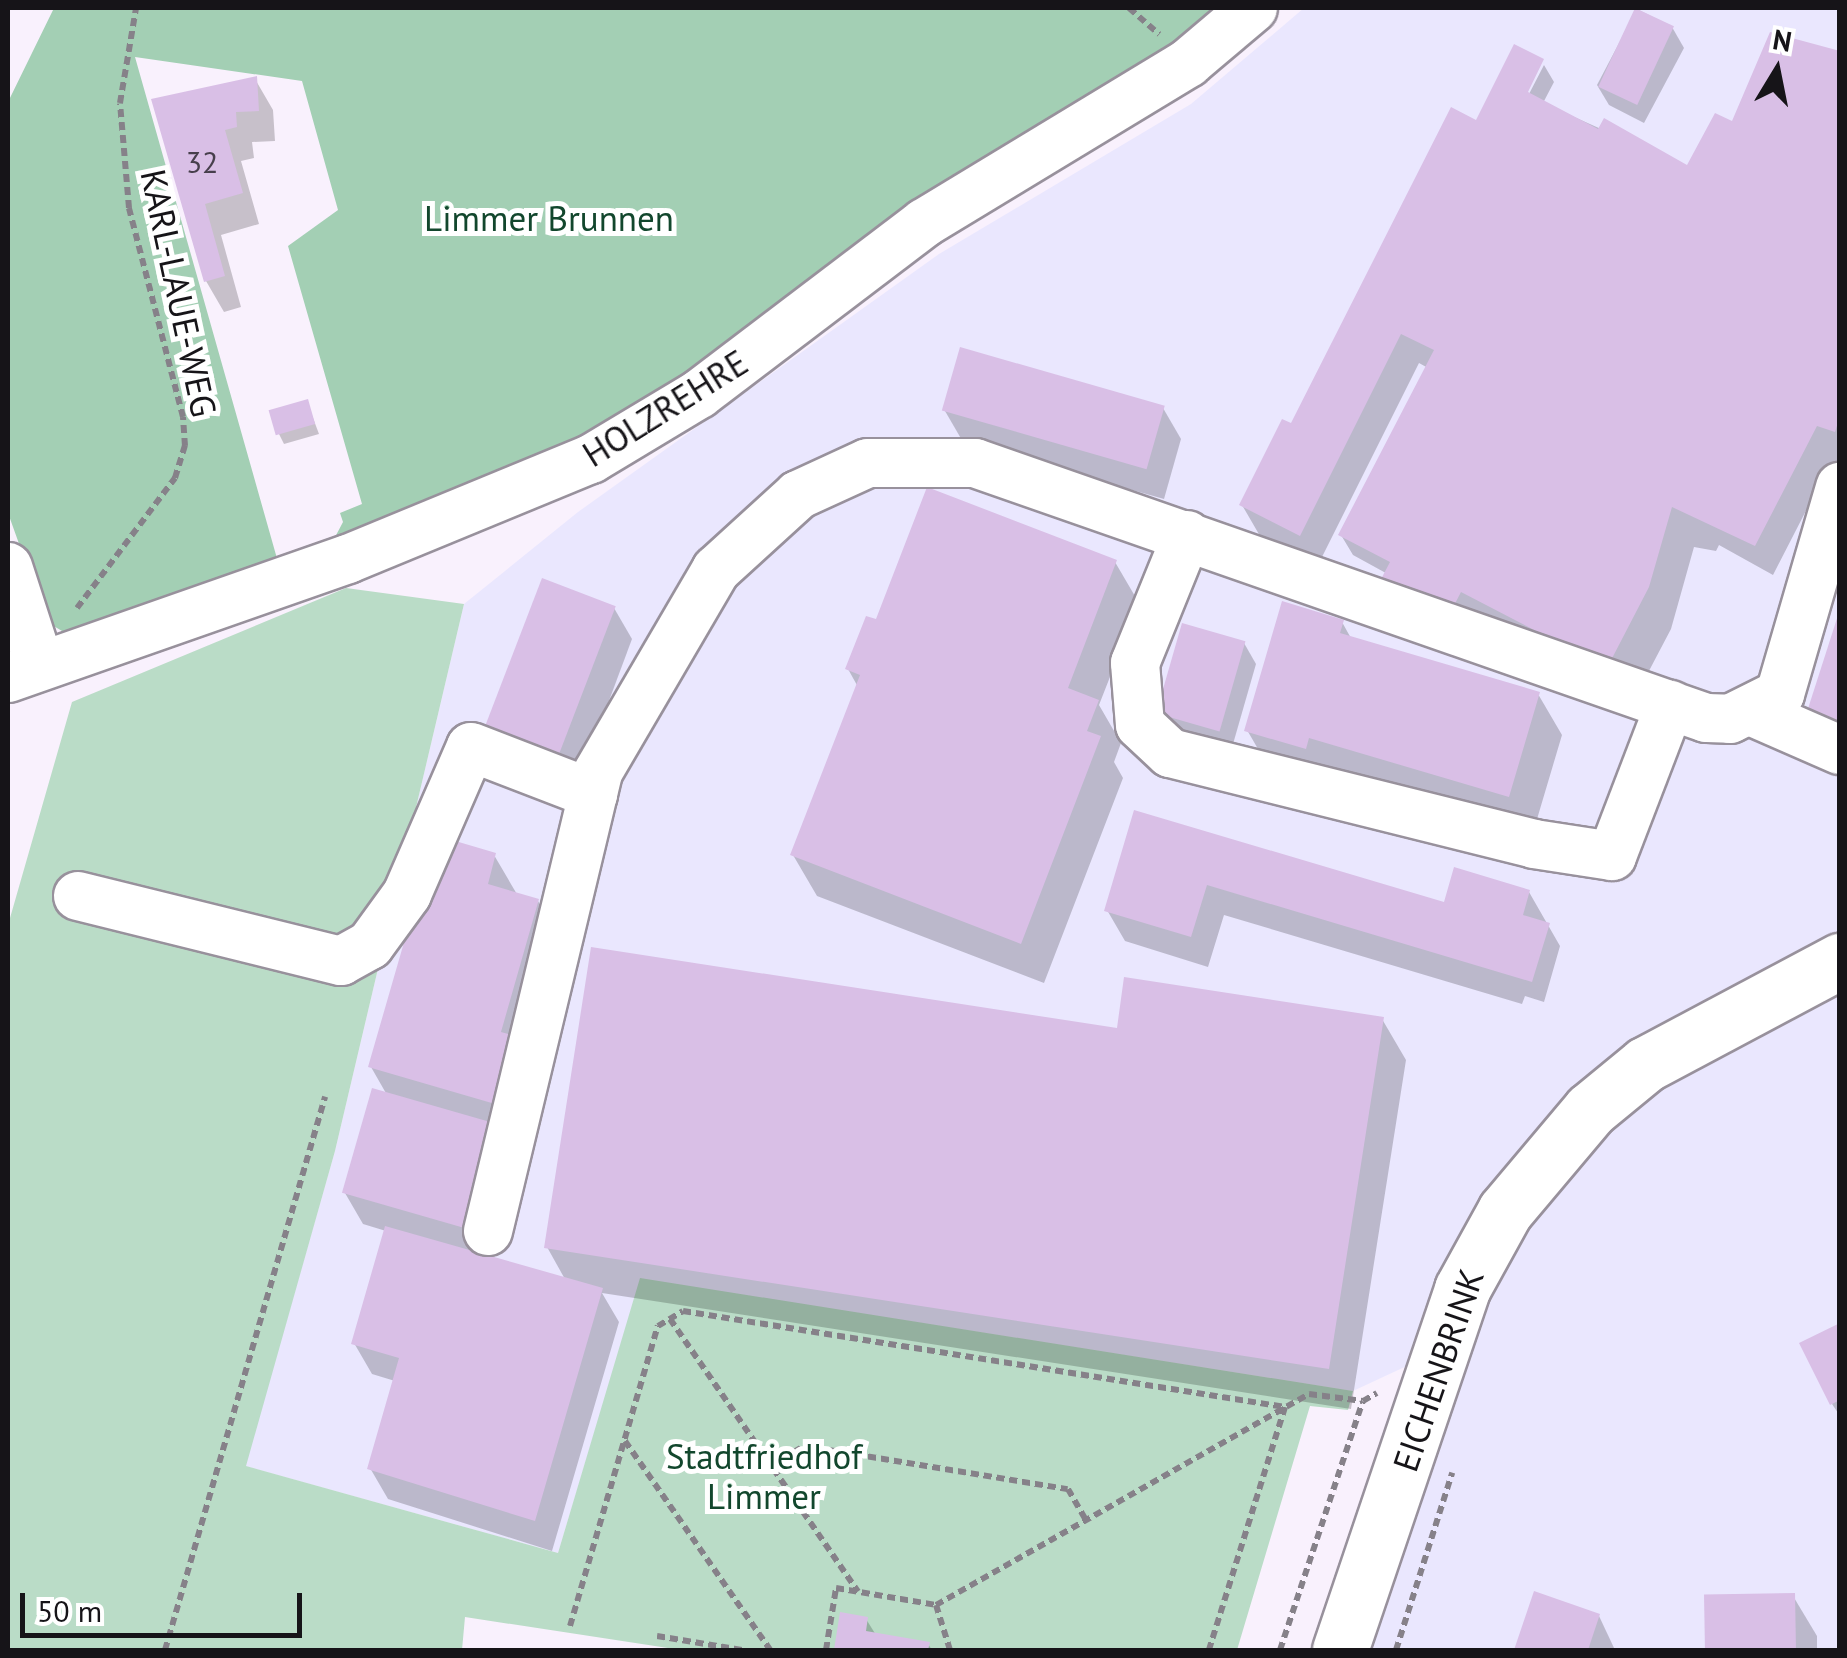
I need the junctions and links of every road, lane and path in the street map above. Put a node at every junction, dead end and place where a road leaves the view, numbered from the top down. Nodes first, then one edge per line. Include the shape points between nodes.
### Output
1 (136, 8) edge
2 (1253, 8) edge
3 (1840, 487) edge
4 (1187, 535) junction
5 (8, 567) edge
6 (24, 672) edge
7 (1670, 705) junction
8 (1752, 712) junction
9 (1840, 750) edge
10 (593, 794) junction
11 (78, 896) dead end
12 (1840, 961) edge
13 (325, 1097) dead end
14 (488, 1231) dead end
15 (670, 1319) junction
16 (1363, 1402) dead end
17 (1285, 1408) junction
18 (624, 1440) junction
19 (772, 1466) junction
20 (1086, 1520) junction
21 (858, 1592) junction
22 (936, 1605) junction
23 (570, 1626) dead end
24 (657, 1636) dead end
25 (165, 1650) edge
26 (742, 1650) edge
27 (770, 1650) edge
28 (826, 1650) edge
29 (950, 1650) edge
30 (1210, 1650) edge
31 (1340, 1650) edge

1 - 6 path, KARL-LAUE-WEG via 120,103 129,208 185,446 175,478 128,548
2 - 6 street, HOLZREHRE via 1188,63 924,223 699,394 592,459 348,559
3 - 8 street via 1780,694
4 - 7 street
4 - 7 street via 1135,663 1140,725 1170,753 1534,844 1612,856
4 - 10 street via 975,463 868,463 798,495 716,570 598,772
5 - 6 street
7 - 8 street via 1706,718
8 - 9 street
10 - 11 street via 471,748 406,894 370,944 341,961
10 - 14 street
12 - 31 main road, EICHENBRINK via 1646,1064 1590,1110 1515,1196 1462,1290
13 - 25 path
15 - 17 path via 683,1311
15 - 18 path via 658,1326
15 - 19 path
16 - 17 path via 1309,1394
17 - 20 path
17 - 30 path
18 - 23 path
18 - 27 path
19 - 20 path via 804,1446 1068,1489
19 - 21 path
20 - 22 path
21 - 22 path
21 - 28 path via 836,1588
22 - 29 path
24 - 26 path

